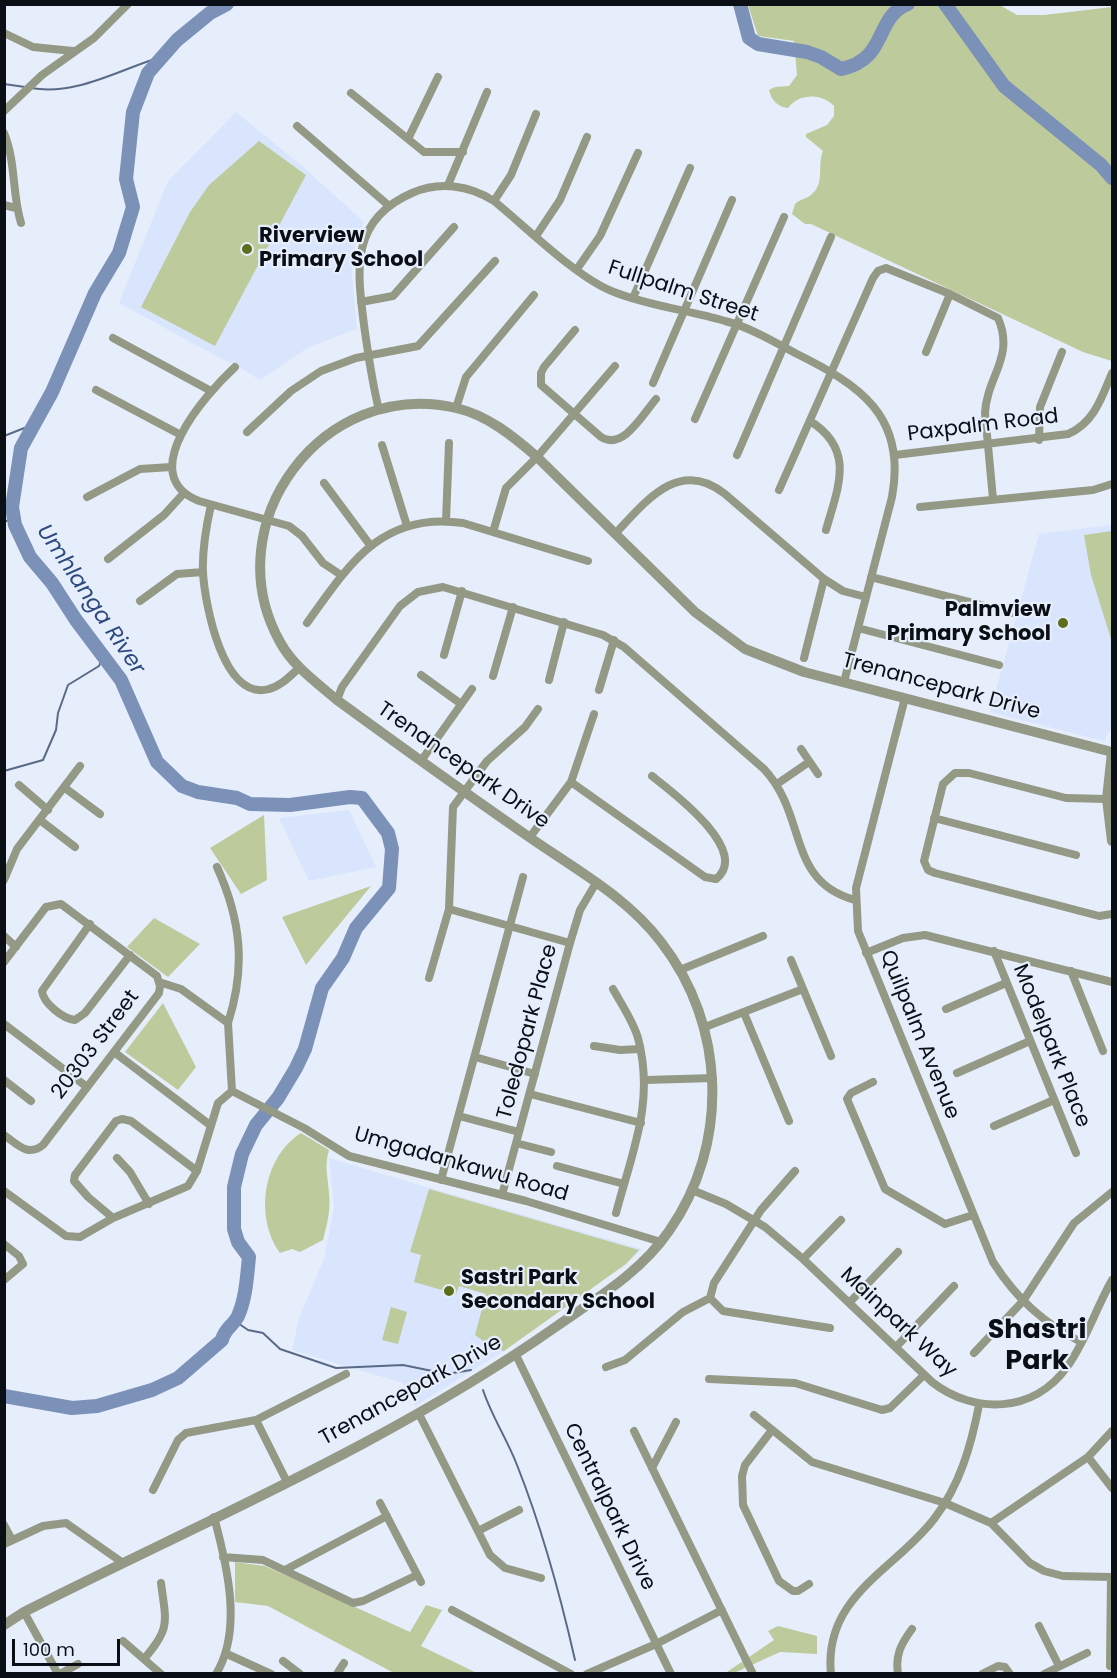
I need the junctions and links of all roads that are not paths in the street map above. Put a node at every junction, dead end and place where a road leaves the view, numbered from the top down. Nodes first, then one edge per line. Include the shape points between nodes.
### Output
1 (128, 4) edge
2 (4, 33) edge
3 (73, 51) junction
4 (438, 77) dead end
5 (487, 92) dead end
6 (351, 93) dead end
7 (4, 111) edge
8 (536, 114) dead end
9 (297, 126) dead end
10 (4, 133) edge
11 (587, 137) dead end
12 (408, 139) junction
13 (463, 152) junction
14 (638, 153) dead end
15 (690, 168) dead end
16 (448, 185) junction
17 (732, 200) dead end
18 (494, 201) junction
19 (4, 205) edge
20 (388, 205) junction
21 (16, 208) junction
22 (784, 217) dead end
23 (21, 223) dead end
24 (454, 227) dead end
25 (536, 236) junction
26 (831, 237) dead end
27 (495, 261) dead end
28 (577, 269) junction
29 (950, 294) junction
30 (534, 295) dead end
31 (633, 298) junction
32 (361, 302) junction
33 (685, 311) junction
34 (737, 325) junction
35 (576, 330) dead end
36 (113, 338) dead end
37 (784, 347) junction
38 (926, 352) dead end
39 (1062, 352) dead end
40 (368, 356) junction
41 (615, 366) dead end
42 (235, 367) dead end
43 (832, 371) junction
44 (1113, 373) edge
45 (653, 383) dead end
46 (96, 390) dead end
47 (211, 391) junction
48 (1102, 398) junction
49 (656, 399) dead end
50 (1113, 403) edge
51 (456, 408) junction
52 (379, 410) junction
53 (574, 413) junction
54 (695, 419) dead end
55 (810, 421) junction
56 (247, 432) dead end
57 (181, 435) junction
58 (1039, 440) junction
59 (449, 443) dead end
60 (987, 444) junction
61 (382, 445) dead end
62 (737, 455) dead end
63 (895, 455) junction
64 (537, 457) junction
65 (171, 467) junction
66 (324, 483) dead end
67 (1113, 483) edge
68 (779, 490) dead end
69 (184, 493) junction
70 (87, 497) dead end
71 (993, 499) junction
72 (211, 505) junction
73 (920, 507) dead end
74 (266, 520) junction
75 (446, 521) junction
76 (406, 526) junction
77 (826, 530) dead end
78 (493, 532) junction
79 (615, 534) junction
80 (370, 545) junction
81 (108, 559) dead end
82 (588, 561) dead end
83 (203, 572) junction
84 (341, 575) junction
85 (872, 577) junction
86 (824, 579) junction
87 (462, 591) junction
88 (866, 597) junction
89 (140, 601) dead end
90 (513, 607) junction
91 (1012, 614) dead end
92 (564, 622) junction
93 (307, 623) dead end
94 (858, 628) junction
95 (614, 640) junction
96 (444, 655) dead end
97 (804, 658) dead end
98 (999, 664) dead end
99 (299, 668) junction
100 (421, 675) dead end
101 (493, 676) dead end
102 (549, 680) dead end
103 (844, 682) junction
104 (472, 689) dead end
105 (600, 690) dead end
106 (905, 698) junction
107 (336, 700) junction
108 (461, 704) junction
109 (538, 709) dead end
110 (594, 714) dead end
111 (801, 750) dead end
112 (1113, 752) edge
113 (421, 761) junction
114 (809, 762) junction
115 (80, 766) dead end
116 (818, 774) dead end
117 (652, 776) dead end
118 (571, 782) junction
119 (777, 784) junction
120 (19, 785) dead end
121 (65, 788) junction
122 (463, 791) junction
123 (1107, 799) junction
124 (48, 810) junction
125 (100, 814) dead end
126 (934, 818) junction
127 (40, 820) junction
128 (530, 837) junction
129 (1113, 841) edge
130 (75, 846) dead end
131 (1076, 855) dead end
132 (217, 867) dead end
133 (523, 877) dead end
134 (4, 880) edge
135 (596, 883) junction
136 (855, 900) junction
137 (449, 909) junction
138 (1113, 914) edge
139 (90, 924) junction
140 (509, 928) junction
141 (4, 936) edge
142 (763, 936) dead end
143 (570, 943) junction
144 (16, 947) junction
145 (994, 951) junction
146 (866, 953) junction
147 (130, 955) junction
148 (791, 960) dead end
149 (4, 962) edge
150 (680, 970) junction
151 (1071, 971) junction
152 (429, 978) dead end
153 (159, 982) junction
154 (1113, 982) edge
155 (1006, 983) junction
156 (613, 989) dead end
157 (803, 989) junction
158 (946, 1009) dead end
159 (744, 1013) junction
160 (228, 1023) junction
161 (4, 1024) edge
162 (705, 1027) junction
163 (1030, 1041) junction
164 (594, 1046) dead end
165 (640, 1049) junction
166 (1103, 1051) dead end
167 (114, 1052) junction
168 (831, 1056) dead end
169 (475, 1057) junction
170 (957, 1073) dead end
171 (535, 1074) junction
172 (713, 1078) junction
173 (4, 1080) edge
174 (646, 1080) junction
175 (873, 1082) dead end
176 (87, 1087) junction
177 (232, 1092) junction
178 (530, 1094) junction
179 (1054, 1100) junction
180 (31, 1101) dead end
181 (459, 1116) junction
182 (789, 1121) dead end
183 (641, 1123) junction
184 (210, 1125) junction
185 (994, 1126) dead end
186 (519, 1132) junction
187 (4, 1135) edge
188 (516, 1143) junction
189 (551, 1152) dead end
190 (1076, 1153) dead end
191 (117, 1158) dead end
192 (557, 1166) dead end
193 (197, 1171) junction
194 (795, 1171) dead end
195 (441, 1180) junction
196 (624, 1184) junction
197 (692, 1190) junction
198 (4, 1191) edge
199 (1113, 1192) edge
200 (502, 1195) junction
201 (149, 1203) junction
202 (616, 1213) dead end
203 (973, 1215) junction
204 (113, 1218) junction
205 (755, 1220) junction
206 (841, 1220) dead end
207 (661, 1242) junction
208 (4, 1244) edge
209 (898, 1252) dead end
210 (803, 1259) junction
211 (4, 1280) edge
212 (1113, 1280) edge
213 (954, 1286) dead end
214 (1109, 1296) edge
215 (710, 1298) junction
216 (1023, 1301) junction
217 (849, 1303) junction
218 (830, 1328) dead end
219 (1081, 1342) junction
220 (896, 1347) junction
221 (974, 1353) dead end
222 (516, 1355) junction
223 (606, 1367) dead end
224 (346, 1374) dead end
225 (924, 1375) junction
226 (709, 1379) dead end
227 (979, 1405) junction
228 (418, 1414) junction
229 (754, 1415) dead end
230 (256, 1420) junction
231 (676, 1422) dead end
232 (772, 1430) junction
233 (634, 1431) dead end
234 (1113, 1431) edge
235 (1088, 1457) junction
236 (652, 1468) junction
237 (287, 1482) junction
238 (1113, 1488) edge
239 (153, 1490) dead end
240 (380, 1503) dead end
241 (945, 1503) junction
242 (519, 1510) dead end
243 (387, 1516) junction
244 (214, 1517) junction
245 (991, 1522) junction
246 (4, 1525) edge
247 (478, 1531) junction
248 (8, 1542) edge
249 (223, 1557) junction
250 (123, 1563) junction
251 (285, 1570) junction
252 (1112, 1577) edge
253 (541, 1578) dead end
254 (161, 1583) dead end
255 (809, 1584) dead end
256 (452, 1610) dead end
257 (722, 1610) junction
258 (24, 1612) junction
259 (4, 1625) edge
260 (1039, 1626) dead end
261 (912, 1629) dead end
262 (123, 1641) dead end
263 (656, 1644) junction
264 (1087, 1653) dead end
265 (227, 1654) junction
266 (144, 1659) junction
267 (283, 1661) dead end
268 (344, 1663) dead end
269 (78, 1664) dead end
270 (1059, 1666) junction
271 (1110, 1666) dead end
272 (59, 1674) edge
273 (161, 1674) edge
274 (216, 1674) edge
275 (271, 1674) edge
276 (300, 1674) edge
277 (338, 1674) edge
278 (571, 1674) edge
279 (587, 1674) edge
280 (671, 1674) edge
281 (753, 1674) edge
282 (831, 1674) edge
283 (898, 1674) edge
284 (982, 1674) edge
285 (1010, 1674) edge
286 (1044, 1674) edge

1 - 3 street via 94,38
2 - 3 street via 33,47
3 - 7 street
4 - 12 street
5 - 13 street
6 - 12 street
8 - 18 street via 511,175
9 - 20 street
10 - 21 street via 11,151
11 - 25 street via 560,200
12 - 13 street via 432,154
13 - 16 street
14 - 28 street via 600,236
15 - 31 street
16 - 18 street, Fullpalm Street via 475,191
16 - 20 street, Fullpalm Street via 418,190
17 - 33 street
18 - 25 street, Fullpalm Street
19 - 21 street
20 - 32 street, Fullpalm Street via 372,224 361,248
21 - 23 street
22 - 34 street
24 - 32 street via 393,296
25 - 28 street, Fullpalm Street
26 - 37 street
27 - 40 street via 418,346
28 - 31 street, Fullpalm Street via 600,286
29 - 38 street
29 - 43 street via 892,269 879,271
29 - 60 street via 992,314 1000,325 1004,356 986,403
30 - 51 street via 466,378
31 - 33 street, Fullpalm Street
32 - 40 street, Fullpalm Street
33 - 34 street, Fullpalm Street
33 - 45 street
34 - 37 street, Fullpalm Street
34 - 54 street
35 - 53 street via 544,367 540,379 546,390
36 - 47 street
37 - 43 street, Fullpalm Street
37 - 62 street
39 - 58 street via 1040,407
40 - 52 street, Fullpalm Street
40 - 56 street via 321,371 291,391
41 - 53 street
42 - 47 street
43 - 55 street
43 - 63 street, Fullpalm Street via 863,393 876,408
44 - 48 street, Paxpalm Road
46 - 57 street
47 - 57 street
48 - 50 street
48 - 58 street, Paxpalm Road via 1077,431
49 - 53 street via 616,441 601,437
51 - 52 street, Trenancepark Drive via 402,406
51 - 64 street, Trenancepark Drive via 489,421
52 - 74 street, Trenancepark Drive via 339,427 310,449 284,481
53 - 64 street
55 - 68 street
55 - 77 street via 831,438 840,462 841,475
57 - 65 street
58 - 60 street, Paxpalm Road
59 - 75 street
60 - 63 street, Paxpalm Road
60 - 71 street
61 - 76 street
63 - 85 street, Fullpalm Street via 892,497
64 - 78 street via 506,488
64 - 79 street, Trenancepark Drive
65 - 69 street
65 - 70 street via 140,469
66 - 80 street
67 - 71 street via 1093,490
69 - 72 street
69 - 81 street via 164,515
71 - 73 street
72 - 74 street
72 - 83 street
74 - 84 street via 297,531 315,555
74 - 99 street, Trenancepark Drive via 260,564 264,600 280,643
75 - 76 street
75 - 78 street
76 - 80 street
78 - 82 street
79 - 86 street via 658,491 673,483 695,481 718,489
79 - 103 street, Trenancepark Drive via 695,612 731,640 774,662
80 - 84 street
83 - 89 street via 177,574
83 - 99 street via 211,622 237,679 248,687 264,690 282,683
84 - 93 street
85 - 88 street, Fullpalm Street
85 - 91 street
86 - 88 street via 843,591
86 - 97 street
87 - 90 street
87 - 96 street
87 - 107 street via 435,587 406,600
88 - 94 street, Fullpalm Street
90 - 92 street
90 - 101 street
92 - 95 street
92 - 102 street
94 - 98 street
94 - 103 street, Fullpalm Street
95 - 105 street
95 - 119 street
99 - 107 street, Trenancepark Drive
100 - 108 street
103 - 106 street, Trenancepark Drive
104 - 108 street
106 - 112 street, Trenancepark Drive
106 - 136 street, Quilpalm Avenue
107 - 113 street, Trenancepark Drive
108 - 113 street
109 - 122 street via 525,728 487,761
110 - 118 street
111 - 114 street
112 - 123 street
113 - 122 street, Trenancepark Drive
114 - 116 street
114 - 119 street
115 - 121 street
117 - 118 street via 714,832 723,865 716,879 705,877
118 - 128 street
119 - 136 street via 787,801 812,874 827,889
120 - 124 street
121 - 124 street
121 - 125 street
122 - 128 street, Trenancepark Drive
122 - 137 street via 451,814
123 - 126 street via 1066,798 969,773 955,773 943,784
123 - 129 street
124 - 127 street
126 - 131 street
126 - 138 street via 924,861 930,872 1099,916
127 - 130 street
127 - 134 street via 17,849
128 - 135 street, Trenancepark Drive
132 - 160 street via 238,927 236,1000
133 - 140 street
135 - 143 street, Toledopark Place via 580,910
135 - 150 street, Trenancepark Drive via 649,927
136 - 146 street, Quilpalm Avenue via 857,928
137 - 140 street
137 - 152 street
139 - 144 street, 20303 Street via 66,906 51,904
139 - 147 street, 20303 Street
139 - 147 street via 42,991 45,1000 68,1018 75,1020 86,1013
140 - 143 street
140 - 169 street
141 - 144 street
142 - 150 street
143 - 171 street, Toledopark Place
144 - 149 street, 20303 Street
145 - 146 street via 917,935
145 - 151 street
145 - 155 street, Modelpark Place
146 - 203 street, Quilpalm Avenue
147 - 153 street, 20303 Street via 157,976
148 - 157 street
150 - 162 street, Trenancepark Drive
151 - 154 street
151 - 166 street
153 - 160 street via 181,989
153 - 167 street, 20303 Street via 159,993
155 - 158 street
155 - 163 street, Modelpark Place
156 - 165 street via 633,1026
157 - 159 street
157 - 168 street
159 - 162 street
159 - 182 street
160 - 177 street
161 - 176 street
162 - 172 street, Trenancepark Drive
163 - 170 street
163 - 179 street, Modelpark Place
164 - 165 street
165 - 174 street
167 - 176 street, 20303 Street
167 - 184 street
169 - 171 street
169 - 181 street
171 - 178 street, Toledopark Place
172 - 174 street
172 - 197 street, Trenancepark Drive via 710,1128
173 - 180 street
174 - 183 street
175 - 203 street via 851,1093 847,1101 885,1189 945,1224
176 - 187 street, 20303 Street via 35,1151 25,1150
177 - 184 street via 218,1103
177 - 195 street, Umgadankawu Road via 349,1156
178 - 183 street
178 - 186 street, Toledopark Place
179 - 185 street
179 - 190 street, Modelpark Place
181 - 186 street
181 - 195 street
183 - 196 street
184 - 193 street
186 - 188 street, Toledopark Place
188 - 189 street
188 - 200 street, Toledopark Place
191 - 201 street
192 - 196 street
193 - 201 street via 183,1190
193 - 204 street via 131,1121 116,1121 74,1181
194 - 205 street
195 - 200 street, Umgadankawu Road
196 - 202 street
197 - 205 street, Mainpark Way
197 - 207 street, Trenancepark Drive
198 - 204 street via 72,1238 80,1238
199 - 216 street via 1074,1223
200 - 207 street, Umgadankawu Road
201 - 204 street
203 - 216 street, Quilpalm Avenue via 993,1262
205 - 210 street, Mainpark Way
205 - 215 street via 714,1283
206 - 210 street
207 - 222 street, Trenancepark Drive via 622,1281
208 - 211 street via 20,1256 23,1264
209 - 217 street
210 - 217 street, Mainpark Way
212 - 214 street, Mainpark Way
213 - 220 street
214 - 219 street, Mainpark Way
215 - 218 street via 723,1311
215 - 223 street via 683,1312 625,1360
216 - 219 street, Quilpalm Avenue via 1053,1328
216 - 221 street
217 - 220 street, Mainpark Way
219 - 227 street, Mainpark Way via 1068,1367 1041,1392 1010,1404
220 - 225 street, Mainpark Way
222 - 228 street, Trenancepark Drive
222 - 263 street, Centralpark Drive
224 - 230 street
225 - 226 street via 886,1410 795,1383
225 - 227 street, Mainpark Way via 948,1394
227 - 241 street via 968,1454
228 - 237 street, Trenancepark Drive
228 - 247 street
229 - 232 street
230 - 237 street
230 - 239 street via 182,1436
231 - 236 street
232 - 241 street via 812,1462
232 - 255 street via 746,1465 742,1476 743,1504 779,1581 793,1591
233 - 236 street
234 - 235 street
235 - 238 street
235 - 245 street
236 - 257 street
237 - 244 street, Trenancepark Drive
240 - 243 street
241 - 245 street
241 - 282 street via 927,1527 845,1609 832,1649
242 - 247 street
243 - 251 street
243 - 251 street via 418,1579 353,1603
244 - 249 street
244 - 250 street, Trenancepark Drive
245 - 252 street via 1030,1563 1044,1571 1063,1576
246 - 248 street
247 - 253 street via 496,1563
248 - 250 street via 43,1526 66,1523
249 - 251 street via 259,1559
249 - 265 street via 232,1625
250 - 258 street, Trenancepark Drive
252 - 271 street
254 - 266 street via 165,1628
256 - 278 street
257 - 263 street
257 - 281 street
258 - 259 street, Trenancepark Drive
258 - 272 street
260 - 270 street
261 - 283 street via 896,1661
262 - 266 street
263 - 279 street
263 - 280 street, Centralpark Drive
264 - 270 street
265 - 274 street
265 - 275 street
266 - 273 street
267 - 276 street
268 - 277 street
269 - 272 street
270 - 286 street
284 - 285 street via 998,1666 1005,1667

